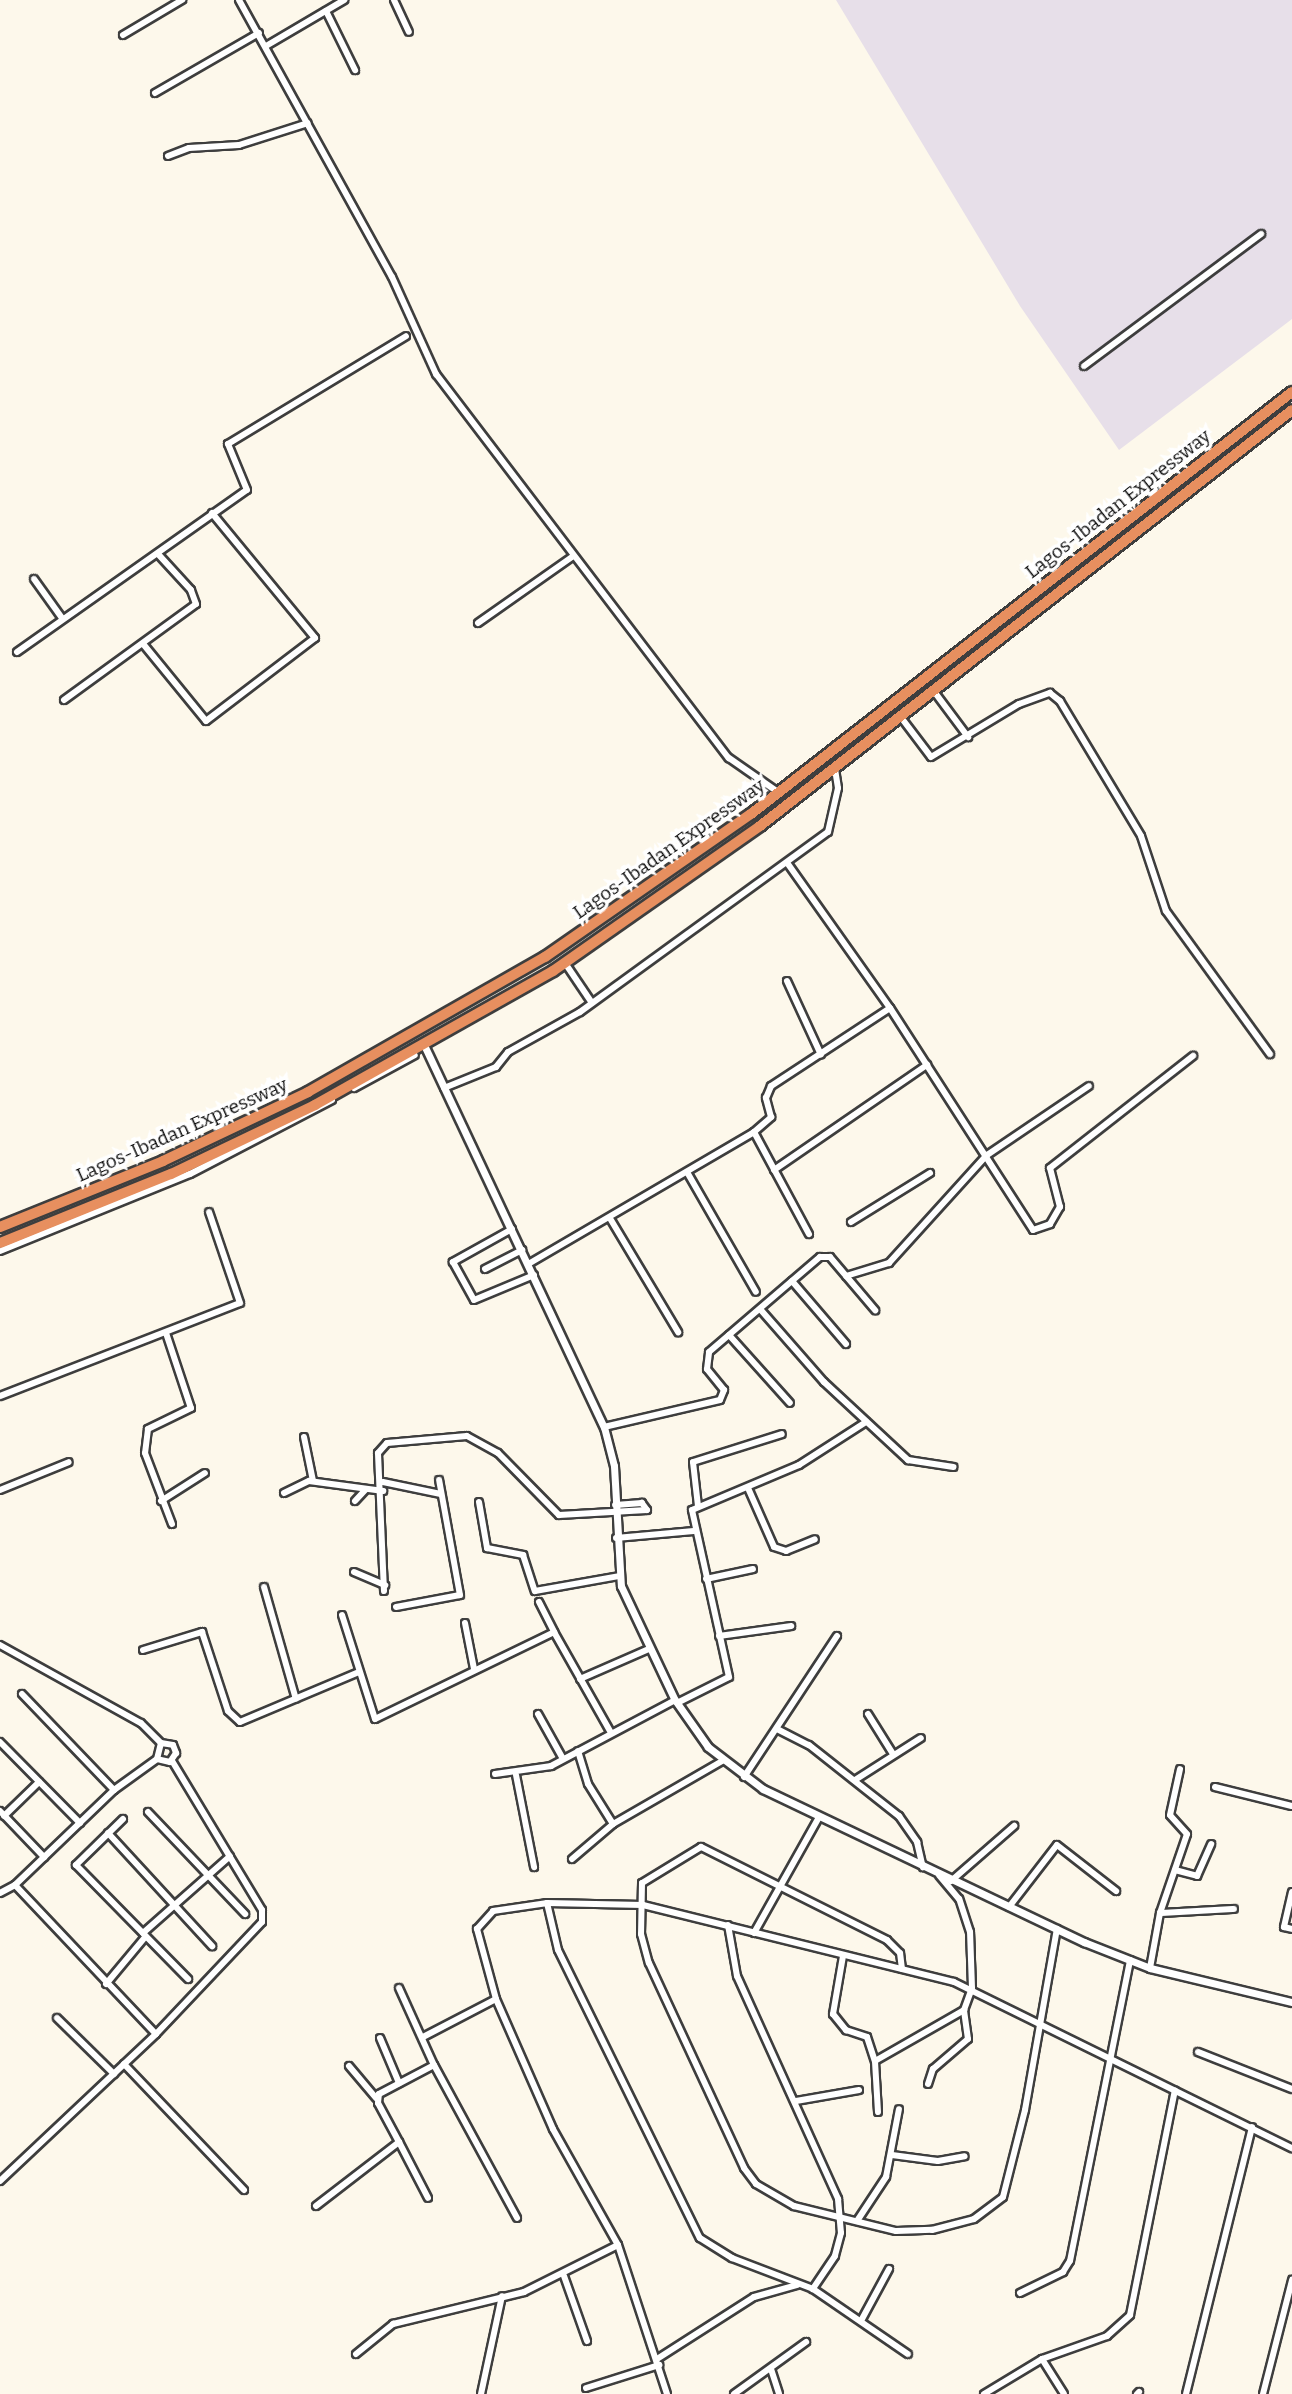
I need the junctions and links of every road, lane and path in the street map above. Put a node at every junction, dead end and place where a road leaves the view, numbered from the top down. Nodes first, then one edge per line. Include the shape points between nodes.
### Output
1 (182, 0) edge
2 (239, 0) edge
3 (344, 0) edge
4 (394, 0) edge
5 (326, 11) junction
6 (259, 33) junction
7 (409, 33) dead end
8 (123, 35) dead end
9 (266, 46) junction
10 (355, 70) dead end
11 (155, 93) dead end
12 (308, 123) junction
13 (168, 156) dead end
14 (1261, 234) dead end
15 (406, 336) dead end
16 (1084, 366) dead end
17 (1292, 392) edge
18 (1292, 410) edge
19 (212, 513) junction
20 (158, 554) junction
21 (572, 556) junction
22 (34, 579) dead end
23 (62, 618) junction
24 (478, 623) dead end
25 (144, 645) junction
26 (17, 652) dead end
27 (933, 690) junction
28 (64, 700) dead end
29 (900, 716) junction
30 (968, 737) junction
31 (835, 768) junction
32 (778, 792) junction
33 (788, 864) junction
34 (565, 963) junction
35 (787, 981) dead end
36 (592, 1003) junction
37 (890, 1008) junction
38 (425, 1047) junction
39 (1270, 1054) dead end
40 (821, 1055) junction
41 (1194, 1056) dead end
42 (927, 1065) junction
43 (1089, 1086) dead end
44 (444, 1088) junction
45 (754, 1132) junction
46 (986, 1156) junction
47 (774, 1170) junction
48 (687, 1172) junction
49 (930, 1173) dead end
50 (209, 1212) dead end
51 (611, 1220) junction
52 (851, 1222) dead end
53 (0, 1227) edge
54 (512, 1229) junction
55 (809, 1234) dead end
56 (0, 1242) edge
57 (522, 1250) junction
58 (0, 1251) edge
59 (530, 1263) junction
60 (485, 1269) dead end
61 (534, 1275) junction
62 (846, 1276) junction
63 (792, 1282) junction
64 (756, 1292) dead end
65 (760, 1309) junction
66 (875, 1310) dead end
67 (678, 1332) dead end
68 (166, 1333) junction
69 (729, 1335) junction
70 (846, 1344) dead end
71 (0, 1395) edge
72 (790, 1403) dead end
73 (866, 1422) junction
74 (604, 1427) junction
75 (782, 1434) dead end
76 (304, 1437) dead end
77 (69, 1462) dead end
78 (953, 1467) dead end
79 (205, 1474) dead end
80 (439, 1480) dead end
81 (313, 1481) junction
82 (383, 1482) junction
83 (748, 1488) junction
84 (366, 1489) junction
85 (0, 1490) edge
86 (383, 1491) junction
87 (284, 1493) dead end
88 (441, 1494) junction
89 (161, 1501) junction
90 (355, 1501) dead end
91 (479, 1502) dead end
92 (615, 1505) junction
93 (698, 1506) junction
94 (616, 1516) junction
95 (172, 1524) dead end
96 (694, 1531) junction
97 (616, 1538) junction
98 (815, 1539) dead end
99 (753, 1569) dead end
100 (354, 1572) dead end
101 (619, 1576) junction
102 (706, 1579) junction
103 (264, 1587) dead end
104 (539, 1602) dead end
105 (396, 1607) dead end
106 (342, 1615) dead end
107 (465, 1623) dead end
108 (791, 1626) dead end
109 (554, 1632) junction
110 (719, 1636) junction
111 (837, 1636) dead end
112 (0, 1646) edge
113 (649, 1648) junction
114 (143, 1650) dead end
115 (474, 1669) junction
116 (359, 1672) junction
117 (580, 1679) junction
118 (22, 1694) dead end
119 (296, 1699) junction
120 (676, 1701) junction
121 (538, 1714) dead end
122 (868, 1714) dead end
123 (777, 1729) junction
124 (610, 1731) junction
125 (922, 1738) dead end
126 (161, 1743) junction
127 (2, 1746) edge
128 (578, 1751) junction
129 (893, 1754) junction
130 (158, 1759) junction
131 (563, 1759) junction
132 (172, 1761) junction
133 (722, 1761) junction
134 (1181, 1769) dead end
135 (495, 1774) dead end
136 (516, 1775) junction
137 (744, 1777) junction
138 (855, 1780) junction
139 (39, 1782) junction
140 (1214, 1787) dead end
141 (114, 1790) junction
142 (1292, 1806) edge
143 (148, 1812) dead end
144 (2, 1813) edge
145 (819, 1817) junction
146 (124, 1819) dead end
147 (80, 1823) junction
148 (613, 1824) junction
149 (1014, 1826) dead end
150 (108, 1833) junction
151 (1211, 1844) dead end
152 (230, 1856) junction
153 (44, 1857) junction
154 (572, 1859) dead end
155 (534, 1867) dead end
156 (923, 1867) junction
157 (1175, 1870) junction
158 (208, 1874) junction
159 (939, 1875) junction
160 (951, 1881) junction
161 (15, 1885) junction
162 (778, 1887) junction
163 (965, 1887) junction
164 (1, 1890) edge
165 (1116, 1891) dead end
166 (1292, 1892) edge
167 (959, 1899) junction
168 (547, 1903) junction
169 (174, 1904) junction
170 (643, 1905) junction
171 (1009, 1907) junction
172 (1234, 1909) dead end
173 (1160, 1913) junction
174 (245, 1914) dead end
175 (728, 1925) junction
176 (1057, 1929) junction
177 (1292, 1929) edge
178 (754, 1933) junction
179 (144, 1934) junction
180 (212, 1946) dead end
181 (843, 1956) junction
182 (1130, 1960) junction
183 (1150, 1968) junction
184 (902, 1969) junction
185 (188, 1979) dead end
186 (107, 1984) junction
187 (399, 1988) dead end
188 (972, 1988) junction
189 (496, 1999) junction
190 (1292, 2002) edge
191 (964, 2010) junction
192 (57, 2018) dead end
193 (1038, 2021) junction
194 (156, 2034) junction
195 (423, 2037) junction
196 (380, 2038) dead end
197 (1198, 2052) dead end
198 (1109, 2056) junction
199 (875, 2061) junction
200 (124, 2064) junction
201 (434, 2065) junction
202 (349, 2066) dead end
203 (114, 2074) junction
204 (399, 2084) junction
205 (928, 2084) dead end
206 (1292, 2089) edge
207 (859, 2090) dead end
208 (1175, 2090) junction
209 (376, 2098) junction
210 (796, 2101) junction
211 (899, 2109) dead end
212 (878, 2112) dead end
213 (1252, 2127) junction
214 (399, 2142) junction
215 (1292, 2147) edge
216 (892, 2155) junction
217 (965, 2156) dead end
218 (0, 2181) edge
219 (244, 2190) dead end
220 (428, 2198) dead end
221 (316, 2206) dead end
222 (517, 2218) dead end
223 (842, 2219) junction
224 (857, 2221) junction
225 (618, 2245) junction
226 (889, 2269) dead end
227 (564, 2276) junction
228 (1292, 2280) edge
229 (799, 2284) junction
230 (813, 2289) junction
231 (1020, 2293) dead end
232 (502, 2296) junction
233 (862, 2319) junction
234 (587, 2341) dead end
235 (806, 2342) dead end
236 (356, 2354) dead end
237 (908, 2354) dead end
238 (1042, 2359) junction
239 (658, 2362) junction
240 (771, 2368) junction
241 (586, 2388) dead end
242 (481, 2394) edge
243 (667, 2394) edge
244 (734, 2394) edge
245 (779, 2394) edge
246 (984, 2394) edge
247 (1064, 2394) edge
248 (1186, 2394) edge
249 (1264, 2394) edge

1 - 8 street
2 - 6 street
3 - 5 street
4 - 7 street
5 - 9 street
5 - 10 street
6 - 9 street
6 - 11 street
9 - 12 street
12 - 13 street via 239,145 189,148
12 - 21 street via 436,374
14 - 16 street
15 - 19 street via 228,444 247,490
17 - 32 highway, Lagos-Ibadan Expressway
18 - 27 highway, Lagos-Ibadan Expressway
19 - 20 street
19 - 25 street via 315,638 206,721
20 - 23 street
20 - 25 street via 191,590 196,604
21 - 24 street
21 - 32 street via 729,758
22 - 23 street
23 - 26 street
25 - 28 street
27 - 29 highway, Lagos-Ibadan Expressway
27 - 30 street
29 - 30 street via 931,757
29 - 31 highway, Lagos-Ibadan Expressway
30 - 39 street via 1034,698 1050,693 1060,701 1141,836 1166,911
31 - 33 street via 838,788 828,832
31 - 34 highway, Lagos-Ibadan Expressway
32 - 53 highway, Lagos-Ibadan Expressway via 610,913 481,996 308,1092 163,1161
33 - 36 street
33 - 37 street
34 - 36 street
34 - 38 highway, Lagos-Ibadan Expressway
35 - 40 street
36 - 44 street via 508,1052 496,1067
37 - 40 street
37 - 42 street
38 - 44 street
38 - 56 highway, Lagos-Ibadan Expressway via 171,1174
38 - 58 street via 318,1111 190,1174
40 - 45 street via 766,1091 771,1117
41 - 46 street via 1050,1168 1060,1207 1042,1230 1033,1230
42 - 46 street
42 - 47 street
43 - 46 street
44 - 54 street
45 - 47 street
45 - 48 street
46 - 62 street via 889,1263
47 - 55 street
48 - 51 street
48 - 64 street
49 - 52 street
50 - 68 street via 240,1303
51 - 59 street
51 - 67 street
54 - 57 street
54 - 61 street via 453,1262 474,1300
57 - 59 street
57 - 60 street
59 - 61 street
61 - 74 street
62 - 63 street via 825,1255
62 - 66 street
63 - 65 street
63 - 70 street
65 - 69 street
65 - 73 street
68 - 71 street
68 - 89 street via 191,1408 145,1434 150,1475
69 - 72 street
69 - 74 street via 705,1359 724,1390 720,1400
73 - 78 street via 908,1460
73 - 83 street via 799,1465
74 - 92 street
75 - 93 street via 693,1462
76 - 81 street
77 - 85 street
79 - 89 street
80 - 88 street
81 - 84 street
81 - 87 street
82 - 86 street
82 - 88 street
82 - 94 street via 379,1453 387,1443 467,1436 498,1453 559,1514
83 - 93 street
83 - 98 street via 774,1547 786,1551
84 - 86 street
84 - 90 street
86 - 100 street via 384,1588
88 - 105 street via 460,1595
89 - 95 street
91 - 101 street via 487,1548 523,1555 535,1591
92 - 94 street
92 - 94 street via 642,1503 648,1510
93 - 96 street via 690,1517
94 - 97 street
96 - 97 street
96 - 102 street
97 - 101 street
99 - 102 street
101 - 113 street
102 - 110 street
103 - 119 street
104 - 109 street
106 - 116 street
107 - 115 street
108 - 110 street
109 - 115 street
109 - 117 street
110 - 120 street via 729,1677
111 - 123 street
112 - 126 street via 118,1709
113 - 117 street
113 - 120 street
114 - 119 street via 202,1632 228,1712 240,1722
115 - 116 street via 379,1719 371,1714
116 - 119 street
117 - 124 street
118 - 141 street
120 - 124 street
120 - 133 street
121 - 131 street
122 - 129 street
123 - 137 street
123 - 138 street
124 - 128 street
125 - 129 street
126 - 130 street
126 - 132 street via 173,1745
127 - 139 street
128 - 131 street
128 - 148 street via 588,1784
129 - 138 street
130 - 132 street
130 - 141 street
131 - 136 street
132 - 152 street
133 - 137 street
133 - 148 street
134 - 157 street via 1170,1815 1187,1834
135 - 136 street
136 - 155 street
137 - 145 street
138 - 156 street via 909,1827
139 - 144 street
139 - 147 street
140 - 142 street
141 - 147 street
143 - 158 street
144 - 153 street
145 - 156 street
145 - 162 street
146 - 150 street
147 - 153 street
148 - 154 street
149 - 160 street
150 - 169 street
150 - 179 street via 76,1865
151 - 157 street via 1196,1876
152 - 158 street
152 - 194 street via 262,1910 262,1922
153 - 161 street
156 - 159 street
157 - 173 street
158 - 169 street
158 - 174 street
159 - 160 street
159 - 167 street
160 - 163 street
161 - 164 street
161 - 186 street
162 - 170 street via 701,1847 642,1883
162 - 178 street
162 - 184 street via 887,1940 900,1953
163 - 167 street
163 - 171 street
165 - 171 street via 1056,1845
166 - 177 street via 1284,1927
167 - 188 street via 970,1932
168 - 170 street
168 - 189 street via 482,1918 478,1945
168 - 229 street via 558,1950 691,2226 714,2249
169 - 179 street
169 - 180 street
170 - 175 street
170 - 223 street via 641,1934 649,1963 744,2168 756,2184 794,2207
171 - 176 street
172 - 173 street
173 - 183 street
175 - 178 street
175 - 210 street via 737,1976
176 - 182 street
176 - 193 street
178 - 181 street
179 - 185 street
179 - 186 street
181 - 184 street
181 - 199 street via 833,2014 846,2030 867,2037
182 - 183 street
182 - 198 street
183 - 190 street
184 - 188 street
186 - 194 street
187 - 195 street
188 - 191 street
188 - 193 street
189 - 195 street
189 - 225 street via 553,2129
191 - 199 street
191 - 205 street via 969,2028 965,2047 933,2069
192 - 203 street
193 - 198 street
193 - 224 street via 1025,2110 1003,2197 996,2206 932,2230 896,2231
194 - 200 street
195 - 201 street
196 - 204 street
197 - 206 street
198 - 208 street
198 - 231 street via 1070,2261 1063,2272
199 - 212 street
200 - 203 street
200 - 219 street
201 - 204 street
201 - 222 street
202 - 209 street
203 - 218 street
204 - 209 street
207 - 210 street
208 - 213 street
208 - 238 street via 1130,2315 1107,2336
209 - 214 street
210 - 223 street via 831,2174
211 - 216 street
213 - 215 street
213 - 248 street
214 - 220 street
214 - 221 street
216 - 217 street via 938,2161
216 - 224 street via 886,2177
223 - 224 street
223 - 230 street via 835,2256
225 - 227 street
225 - 239 street
226 - 233 street
227 - 232 street
227 - 234 street
228 - 249 street
229 - 230 street
229 - 239 street via 754,2297
230 - 233 street
232 - 236 street via 393,2324
232 - 242 street
233 - 237 street
235 - 240 street
238 - 246 street
238 - 247 street
239 - 241 street
239 - 243 street
240 - 244 street
240 - 245 street

